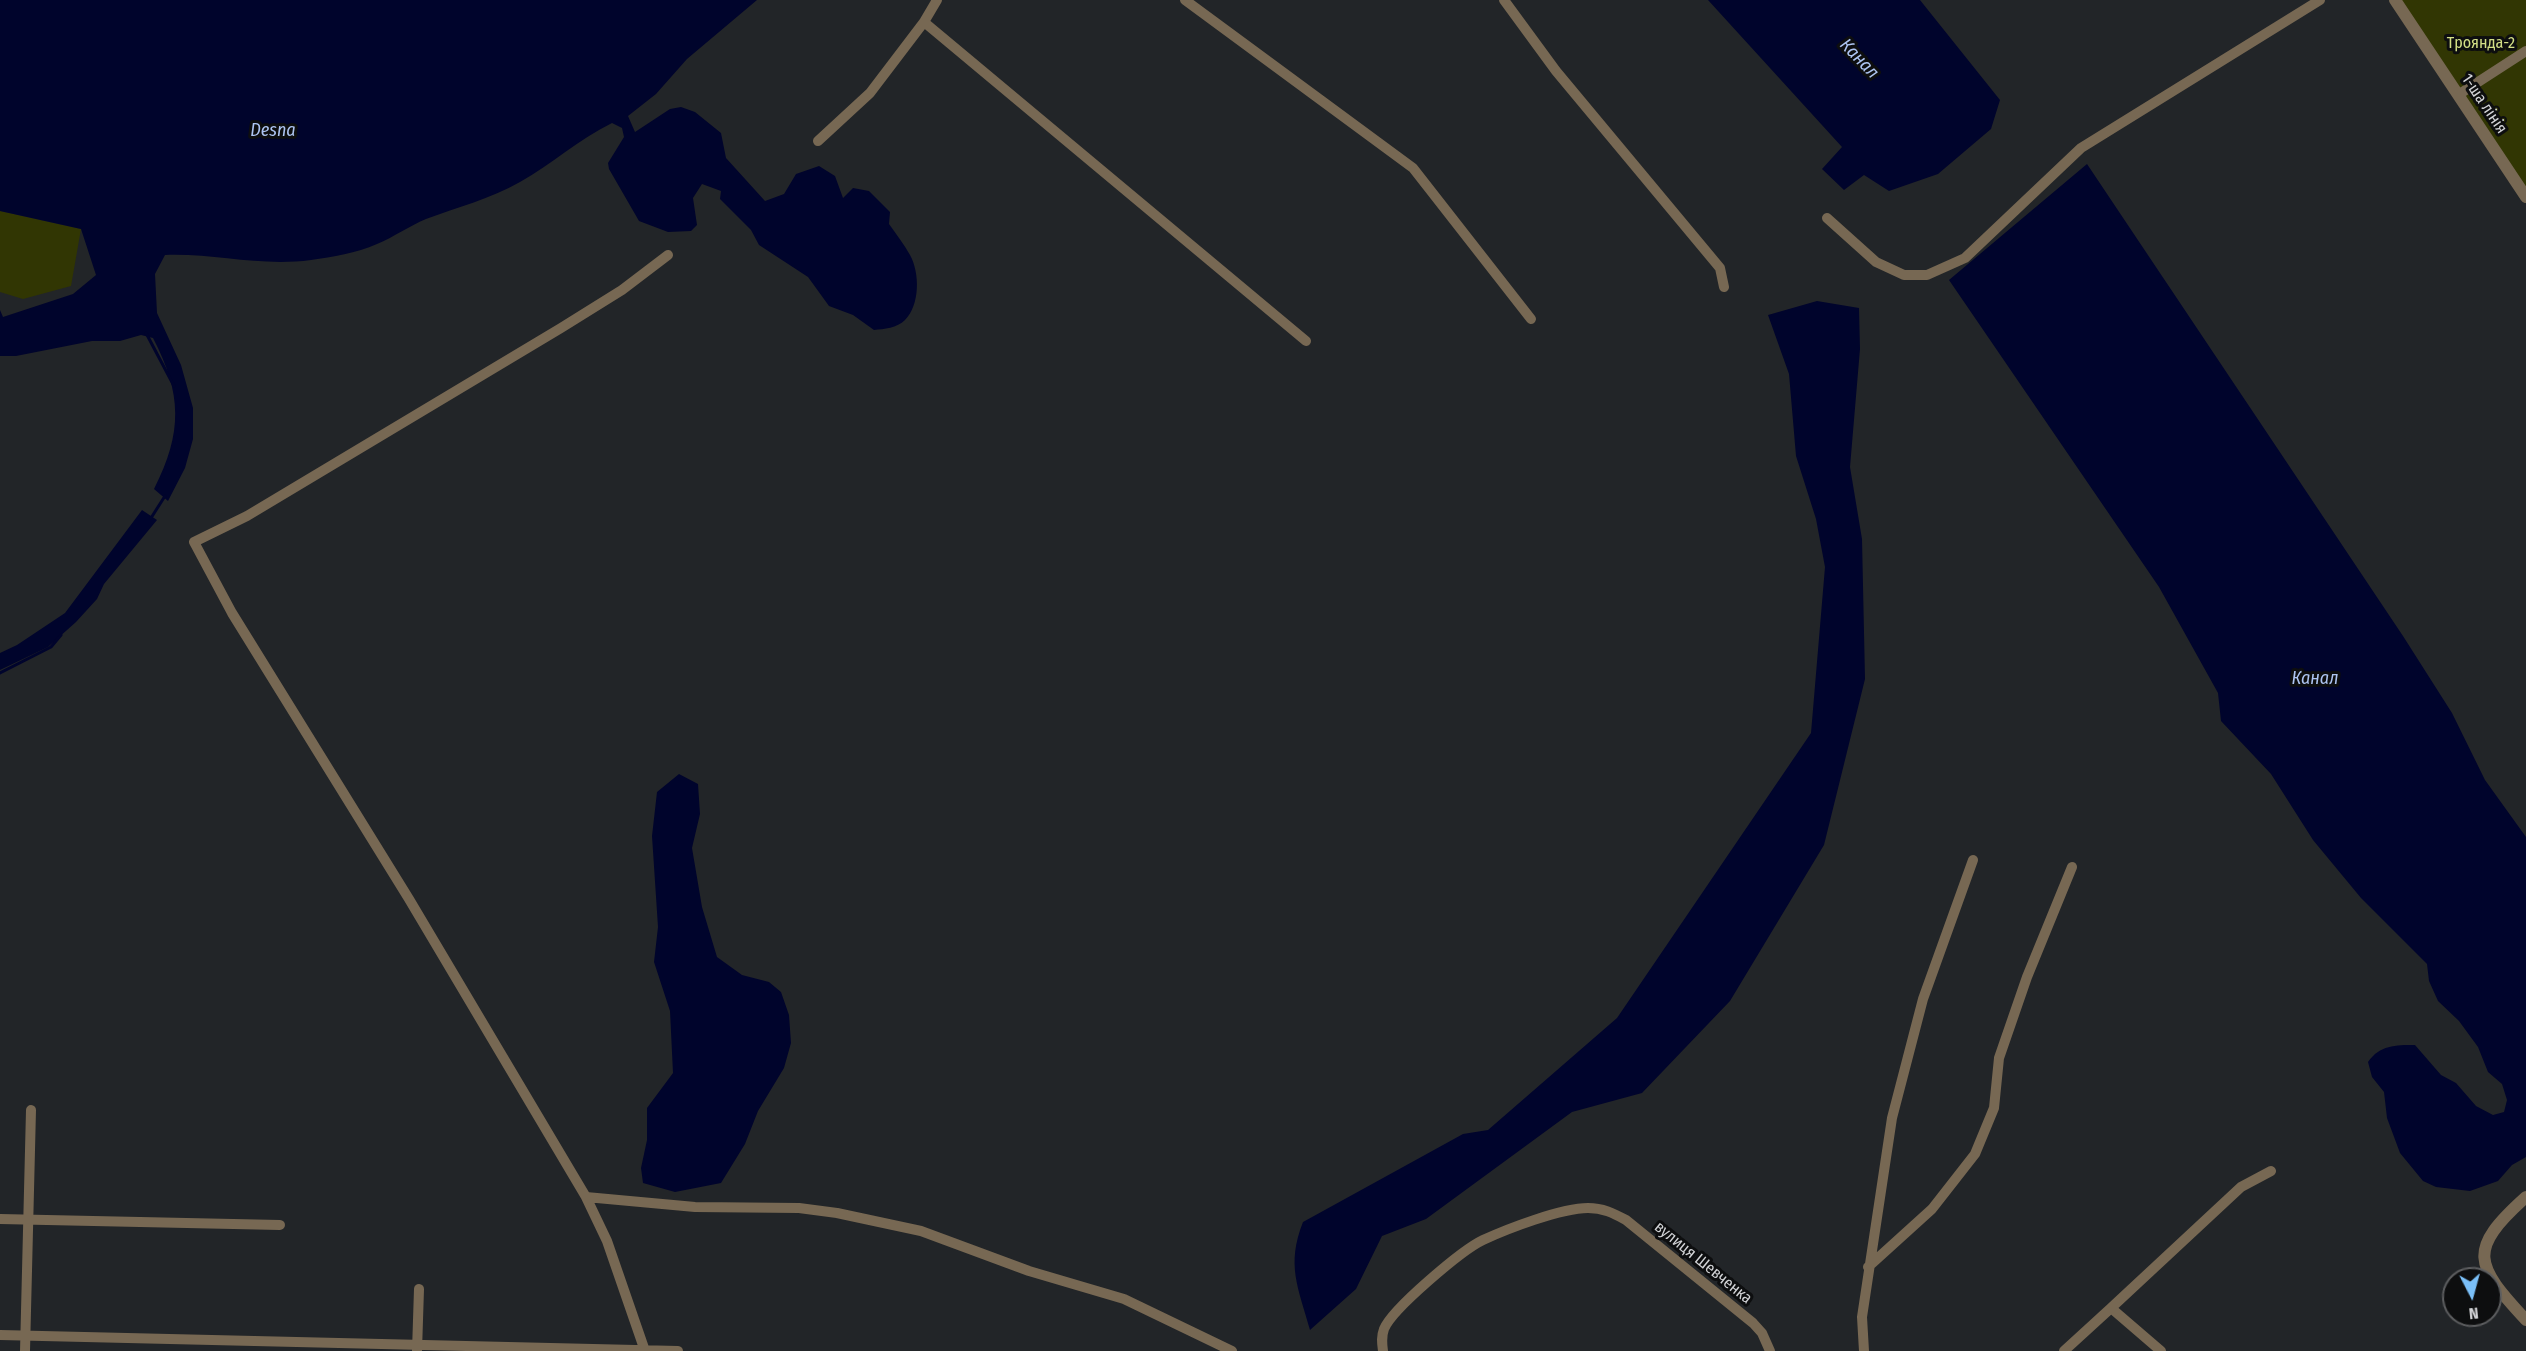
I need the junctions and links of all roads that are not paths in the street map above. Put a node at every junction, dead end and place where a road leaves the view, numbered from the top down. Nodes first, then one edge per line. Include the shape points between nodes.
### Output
1 (937, 0) edge
2 (1185, 0) edge
3 (1504, 0) edge
4 (2320, 0) edge
5 (2395, 0) edge
6 (924, 22) junction
7 (2526, 51) edge
8 (2458, 95) junction
9 (818, 141) dead end
10 (2526, 197) edge
11 (1827, 218) dead end
12 (668, 255) dead end
13 (1724, 287) dead end
14 (1531, 319) dead end
15 (1306, 341) dead end
16 (1973, 860) dead end
17 (2072, 867) dead end
18 (31, 1110) dead end
19 (2271, 1171) dead end
20 (586, 1197) junction
21 (2526, 1197) edge
22 (0, 1219) edge
23 (28, 1220) junction
24 (280, 1225) dead end
25 (1868, 1267) junction
26 (418, 1289) dead end
27 (2111, 1308) junction
28 (2526, 1320) edge
29 (0, 1335) edge
30 (25, 1335) junction
31 (417, 1348) edge
32 (25, 1351) edge
33 (645, 1351) edge
34 (678, 1351) edge
35 (1232, 1351) edge
36 (1383, 1351) edge
37 (1770, 1351) edge
38 (1864, 1351) edge
39 (2064, 1351) edge
40 (2161, 1351) edge

1 - 6 street
2 - 14 street via 1413,168
3 - 13 street via 1556,71 1720,268
4 - 11 street via 2081,148 1965,258 1927,275 1904,275 1876,262
5 - 8 street, 1-ша лінія
6 - 9 street via 870,93
6 - 15 street
7 - 8 street
8 - 10 street, 1-ша лінія
12 - 20 street via 561,328 247,516 194,542 232,613 409,899
16 - 25 street via 1923,999 1892,1118
17 - 25 street via 2027,976 1999,1058 1994,1108 1975,1154 1932,1209
18 - 23 street
19 - 27 street via 2241,1187
20 - 33 street via 607,1241
20 - 35 street via 695,1207 808,1209 921,1231 1029,1271 1124,1299
21 - 28 street via 2491,1231 2484,1247 2491,1280
22 - 23 street
23 - 24 street
23 - 30 street
25 - 38 street via 1862,1317
26 - 31 street
27 - 39 street
27 - 40 street
29 - 30 street
30 - 31 street
30 - 32 street
31 - 33 street
33 - 34 street
36 - 37 street, вулиця Шевченка via 1384,1326 1461,1253 1483,1240 1564,1211 1605,1209 1626,1220 1753,1323

